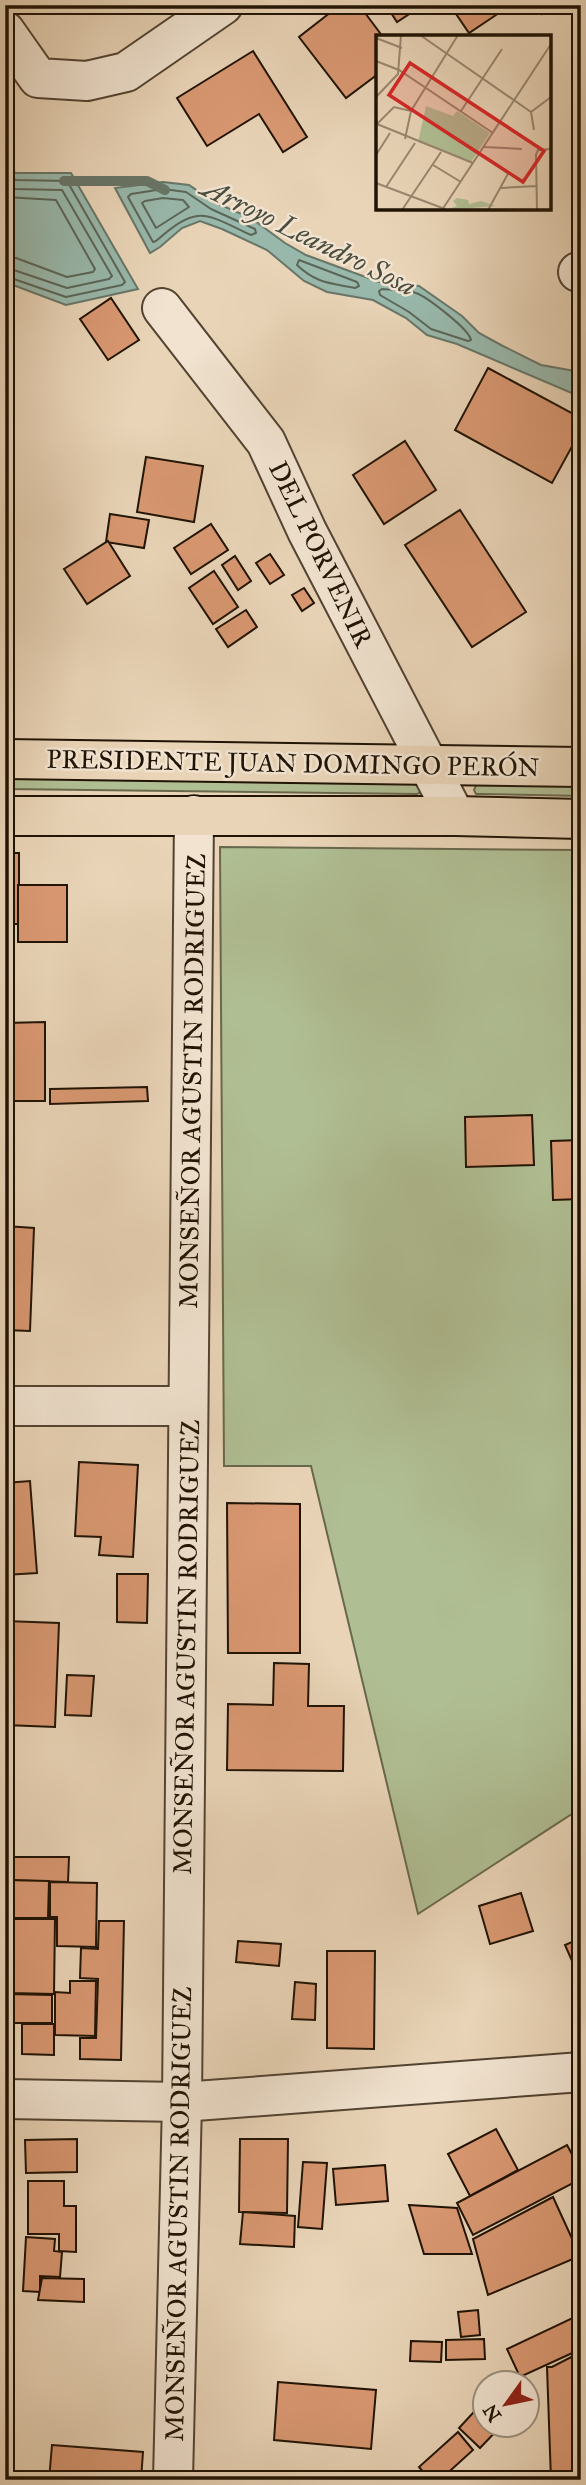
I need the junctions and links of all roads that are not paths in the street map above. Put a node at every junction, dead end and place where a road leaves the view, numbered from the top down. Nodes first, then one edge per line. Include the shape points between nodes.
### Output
1 (223, 5) edge
2 (5, 32) edge
3 (162, 308) dead end
4 (5, 759) edge
5 (427, 763) junction
6 (581, 767) edge
7 (194, 815) junction
8 (5, 816) edge
9 (455, 816) junction
10 (581, 819) edge
11 (5, 1406) edge
12 (188, 1406) junction
13 (581, 2072) edge
14 (5, 2099) edge
15 (182, 2102) junction
16 (173, 2480) edge

1 - 2 street via 126,72 87,81 38,78
3 - 5 street, DEL PORVENIR via 266,442
4 - 5 main road, PRESIDENTE JUAN DOMINGO PERÓN
5 - 6 main road, PRESIDENTE JUAN DOMINGO PERÓN
5 - 9 street, DEL PORVENIR
7 - 8 main road, PRESIDENTE JUAN DOMINGO PERÓN
7 - 9 main road, PRESIDENTE JUAN DOMINGO PERÓN
7 - 12 street, MONSEÑOR AGUSTIN RODRIGUEZ
9 - 10 main road, PRESIDENTE JUAN DOMINGO PERÓN
11 - 12 street
12 - 15 street, MONSEÑOR AGUSTIN RODRIGUEZ
13 - 15 street
14 - 15 street
15 - 16 street, MONSEÑOR AGUSTIN RODRIGUEZ

